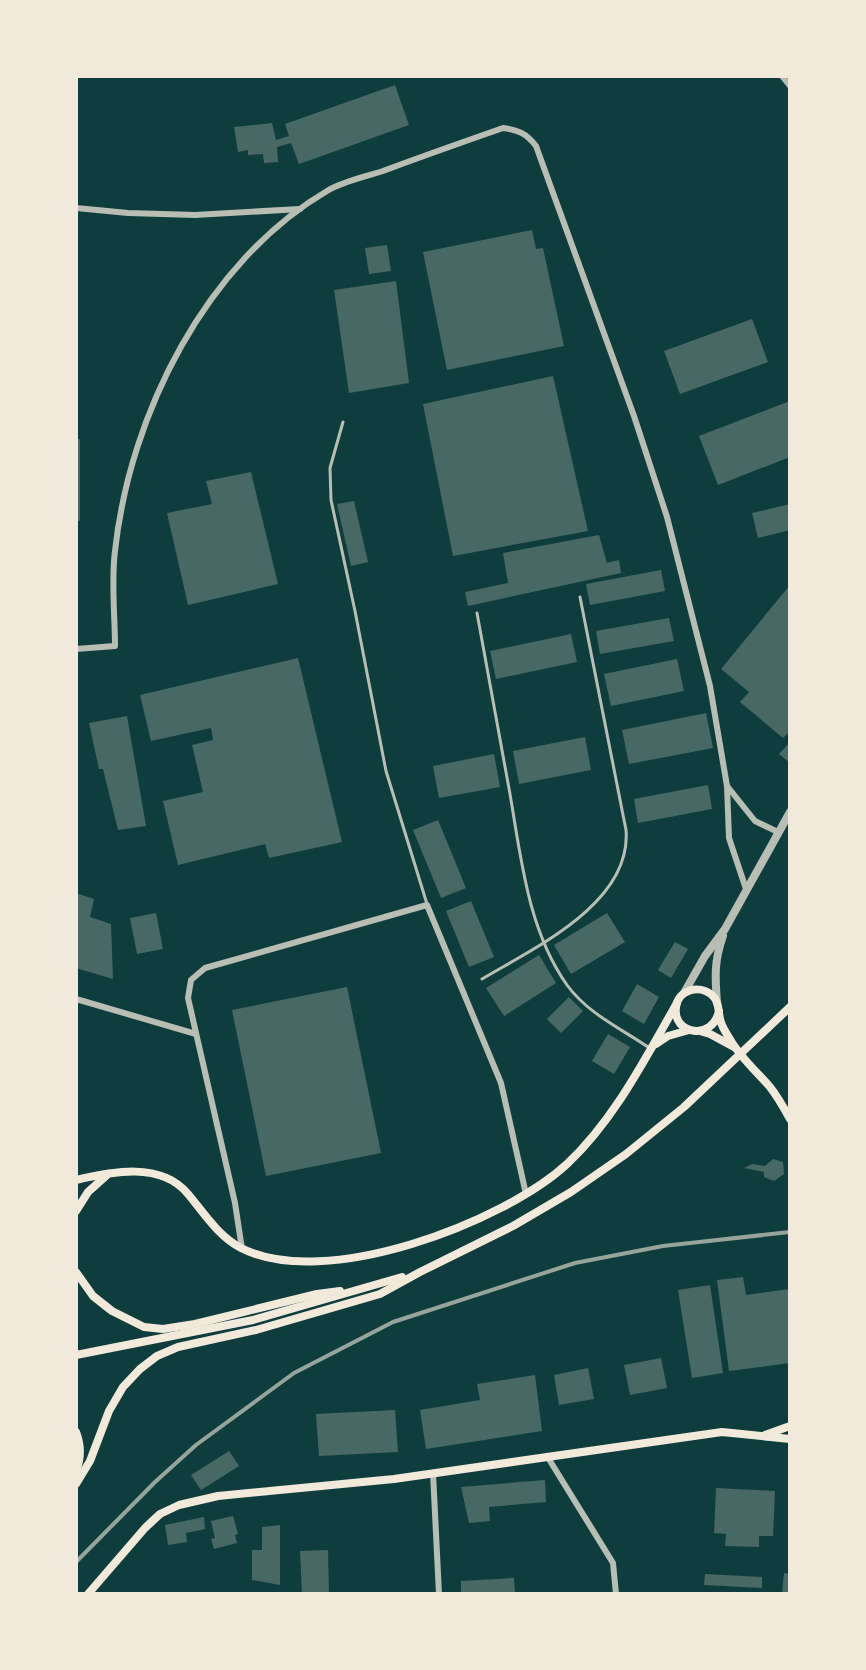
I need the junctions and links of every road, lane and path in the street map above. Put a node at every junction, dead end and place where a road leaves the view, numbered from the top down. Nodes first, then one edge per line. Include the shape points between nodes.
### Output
1 (782, 76) edge
2 (789, 86) edge
3 (76, 208) edge
4 (300, 209) junction
5 (343, 422) dead end
6 (580, 597) dead end
7 (477, 613) dead end
8 (76, 649) edge
9 (727, 786) junction
10 (789, 813) edge
11 (778, 832) junction
12 (746, 889) junction
13 (427, 905) junction
14 (725, 929) junction
15 (544, 942) junction
16 (482, 979) dead end
17 (684, 993) junction
18 (76, 999) edge
19 (677, 1003) junction
20 (718, 1007) junction
21 (789, 1007) edge
22 (689, 1030) junction
23 (701, 1031) junction
24 (196, 1034) junction
25 (734, 1047) junction
26 (651, 1049) junction
27 (789, 1119) edge
28 (109, 1173) junction
29 (76, 1180) edge
30 (526, 1194) junction
31 (76, 1211) edge
32 (242, 1249) junction
33 (76, 1272) edge
34 (420, 1272) junction
35 (373, 1286) junction
36 (76, 1355) edge
37 (789, 1426) edge
38 (76, 1432) edge
39 (763, 1436) junction
40 (789, 1439) edge
41 (547, 1456) junction
42 (76, 1471) edge
43 (433, 1473) junction
44 (76, 1484) edge
45 (88, 1593) edge
46 (439, 1593) edge
47 (616, 1593) edge

1 - 2 street
3 - 4 street via 195,215
4 - 8 street via 262,239 231,275 198,319 166,374 140,437 124,494 114,553 115,646
4 - 9 street via 329,189 503,128 528,135 536,146 667,517 710,686
5 - 13 lane via 330,468 331,500 386,771
6 - 15 lane via 627,843 622,863 608,888 580,917
7 - 15 lane via 527,891
9 - 11 street via 755,821
9 - 12 street via 729,838
10 - 11 street
11 - 12 street
12 - 14 street
13 - 24 street via 205,968 191,980 188,998
13 - 30 street via 501,1083
14 - 17 street
14 - 20 street via 714,971
15 - 16 lane
15 - 26 lane via 568,987 600,1017
17 - 19 main road
17 - 20 main road via 703,990 714,997
18 - 24 street
19 - 22 main road via 679,1022
19 - 26 main road
20 - 23 main road via 714,1024
20 - 25 main road via 721,1023
21 - 34 main road via 684,1107 626,1154 522,1221
22 - 23 main road
22 - 26 main road via 668,1036
23 - 25 main road
24 - 32 street via 236,1203
25 - 27 main road via 776,1096
26 - 30 main road via 590,1139 566,1165
28 - 29 main road
28 - 31 main road via 88,1192
28 - 32 main road via 138,1172 172,1181 186,1191 220,1234
30 - 32 main road via 428,1240 368,1255 311,1263 280,1261
33 - 35 main road via 93,1296 112,1311 144,1327 163,1329 316,1294
34 - 35 main road
34 - 44 main road via 380,1294 256,1330 178,1347 158,1356 123,1387
35 - 36 main road via 253,1320
37 - 39 main road
38 - 42 main road via 80,1441
39 - 40 main road
39 - 41 main road via 722,1432
41 - 43 main road
41 - 47 street via 613,1563
43 - 45 main road via 218,1496 179,1504 145,1528
43 - 46 street

